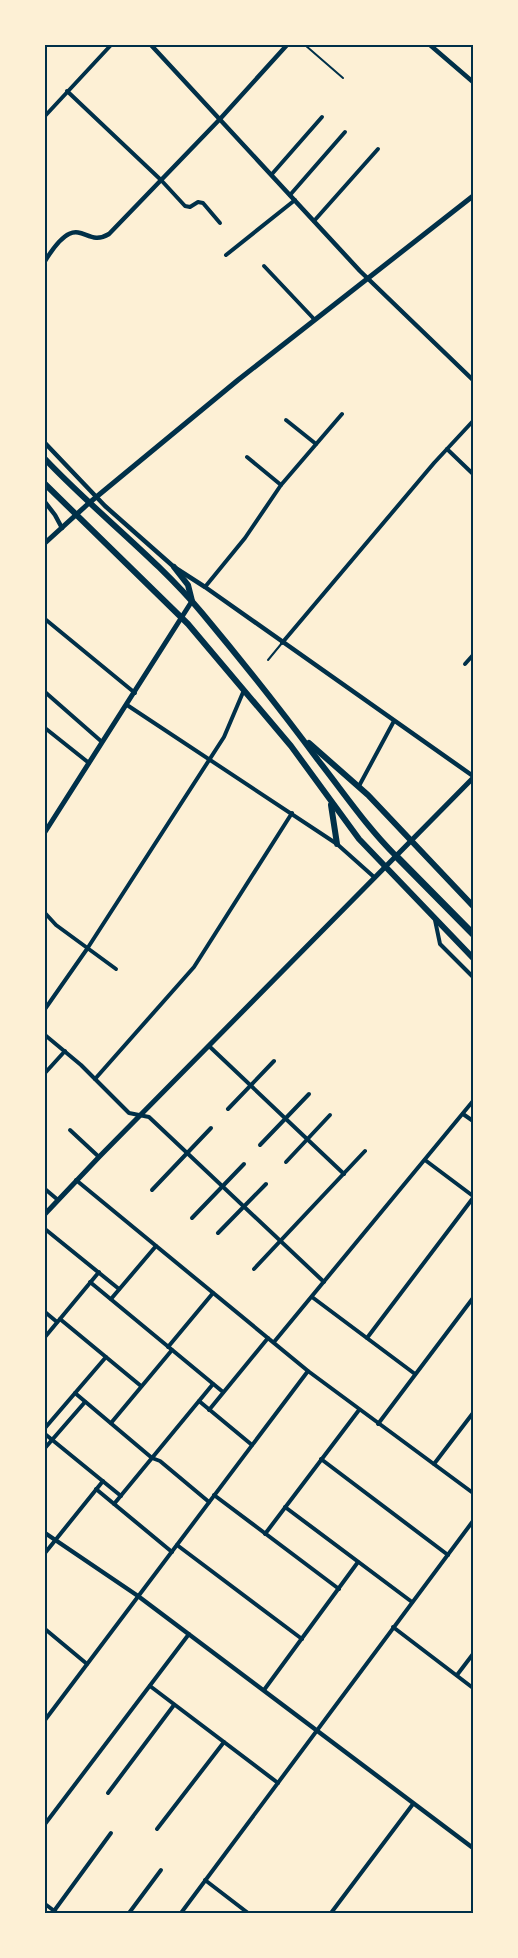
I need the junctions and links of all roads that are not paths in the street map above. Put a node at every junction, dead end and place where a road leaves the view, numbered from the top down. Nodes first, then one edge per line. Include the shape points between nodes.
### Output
1 (111, 45) edge
2 (151, 45) edge
3 (286, 45) edge
4 (305, 45) edge
5 (430, 45) edge
6 (343, 78) dead end
7 (473, 82) edge
8 (67, 91) junction
9 (45, 116) edge
10 (322, 117) dead end
11 (220, 119) junction
12 (345, 132) dead end
13 (378, 149) dead end
14 (272, 174) junction
15 (161, 180) junction
16 (290, 195) junction
17 (473, 196) edge
18 (295, 200) junction
19 (314, 221) junction
20 (220, 223) dead end
21 (226, 255) dead end
22 (45, 261) edge
23 (264, 266) dead end
24 (367, 278) junction
25 (314, 319) junction
26 (473, 380) edge
27 (342, 414) dead end
28 (286, 420) dead end
29 (473, 421) edge
30 (45, 444) edge
31 (316, 444) junction
32 (447, 449) junction
33 (247, 457) dead end
34 (45, 459) edge
35 (473, 474) edge
36 (45, 484) edge
37 (281, 485) junction
38 (96, 497) junction
39 (45, 502) edge
40 (89, 503) junction
41 (75, 515) junction
42 (62, 528) junction
43 (45, 543) edge
44 (174, 567) junction
45 (205, 587) junction
46 (192, 601) junction
47 (182, 618) junction
48 (45, 619) edge
49 (282, 642) junction
50 (473, 654) edge
51 (268, 660) dead end
52 (465, 664) dead end
53 (245, 690) junction
54 (45, 692) edge
55 (135, 693) junction
56 (127, 705) junction
57 (394, 721) junction
58 (45, 728) edge
59 (297, 732) junction
60 (103, 742) junction
61 (209, 759) junction
62 (90, 763) junction
63 (473, 777) edge
64 (359, 786) junction
65 (329, 798) junction
66 (292, 813) junction
67 (45, 832) edge
68 (411, 841) junction
69 (337, 844) junction
70 (396, 856) junction
71 (385, 867) junction
72 (374, 877) junction
73 (473, 906) edge
74 (45, 913) edge
75 (435, 919) junction
76 (473, 933) edge
77 (87, 949) junction
78 (473, 958) edge
79 (116, 969) dead end
80 (473, 977) edge
81 (45, 1009) edge
82 (45, 1035) edge
83 (208, 1046) junction
84 (65, 1051) junction
85 (274, 1061) dead end
86 (45, 1073) edge
87 (95, 1079) junction
88 (251, 1086) junction
89 (309, 1094) dead end
90 (473, 1101) edge
91 (228, 1109) dead end
92 (463, 1114) junction
93 (330, 1115) dead end
94 (140, 1116) junction
95 (286, 1119) junction
96 (473, 1121) edge
97 (211, 1128) dead end
98 (70, 1130) dead end
99 (308, 1139) junction
100 (260, 1145) dead end
101 (365, 1151) dead end
102 (188, 1153) junction
103 (99, 1157) junction
104 (424, 1160) junction
105 (286, 1162) dead end
106 (244, 1164) dead end
107 (344, 1173) junction
108 (76, 1180) junction
109 (266, 1184) dead end
110 (223, 1186) junction
111 (45, 1189) edge
112 (152, 1190) dead end
113 (473, 1197) edge
114 (58, 1200) junction
115 (244, 1206) junction
116 (45, 1214) edge
117 (192, 1218) dead end
118 (45, 1228) edge
119 (218, 1233) dead end
120 (281, 1241) junction
121 (156, 1246) junction
122 (254, 1269) dead end
123 (99, 1272) junction
124 (90, 1282) junction
125 (324, 1282) junction
126 (119, 1289) junction
127 (213, 1293) junction
128 (312, 1297) junction
129 (473, 1298) edge
130 (111, 1299) junction
131 (45, 1312) edge
132 (59, 1321) junction
133 (45, 1337) edge
134 (268, 1338) junction
135 (366, 1338) junction
136 (274, 1342) junction
137 (170, 1348) junction
138 (106, 1357) junction
139 (308, 1371) junction
140 (415, 1374) junction
141 (213, 1384) junction
142 (141, 1386) junction
143 (223, 1392) junction
144 (75, 1393) junction
145 (199, 1401) junction
146 (85, 1402) junction
147 (209, 1410) junction
148 (359, 1410) junction
149 (473, 1413) edge
150 (111, 1423) junction
151 (378, 1424) junction
152 (45, 1428) edge
153 (45, 1434) edge
154 (52, 1440) junction
155 (252, 1445) junction
156 (45, 1448) edge
157 (152, 1458) junction
158 (321, 1460) junction
159 (434, 1464) junction
160 (103, 1481) junction
161 (96, 1489) junction
162 (473, 1493) edge
163 (121, 1496) junction
164 (214, 1496) junction
165 (209, 1502) junction
166 (114, 1504) junction
167 (285, 1507) junction
168 (473, 1521) edge
169 (45, 1533) edge
170 (265, 1534) junction
171 (55, 1540) junction
172 (177, 1545) junction
173 (172, 1552) junction
174 (45, 1553) edge
175 (448, 1555) junction
176 (358, 1562) junction
177 (339, 1589) junction
178 (138, 1596) junction
179 (412, 1602) junction
180 (393, 1627) junction
181 (45, 1630) edge
182 (189, 1634) junction
183 (302, 1639) junction
184 (473, 1654) edge
185 (87, 1664) junction
186 (457, 1676) junction
187 (150, 1686) junction
188 (473, 1688) edge
189 (264, 1690) junction
190 (174, 1705) junction
191 (45, 1720) edge
192 (316, 1731) junction
193 (224, 1742) junction
194 (278, 1783) junction
195 (108, 1793) dead end
196 (413, 1804) junction
197 (45, 1824) edge
198 (157, 1829) dead end
199 (111, 1833) dead end
200 (473, 1848) edge
201 (161, 1870) dead end
202 (205, 1880) junction
203 (45, 1904) edge
204 (55, 1912) edge
205 (129, 1913) edge
206 (181, 1913) edge
207 (249, 1913) edge
208 (331, 1913) edge

1 - 8 street
2 - 11 street
3 - 11 street
4 - 6 lane
5 - 7 street
8 - 9 street
8 - 15 street
10 - 14 street
11 - 14 street
11 - 15 street
12 - 16 street
13 - 19 street
14 - 16 street
15 - 20 street via 185,206 203,203
15 - 22 street via 109,234 97,238 70,232
16 - 18 street
17 - 24 main road
18 - 19 street
18 - 21 street
19 - 24 street
23 - 25 street
24 - 25 main road
24 - 26 street
25 - 38 main road
27 - 31 street
28 - 31 street
29 - 32 street
30 - 38 street
31 - 37 street
32 - 35 street
32 - 49 street
33 - 37 street
34 - 40 main road
36 - 41 main road
37 - 45 street
38 - 40 main road
38 - 44 street
39 - 42 street
40 - 41 main road
40 - 46 main road
41 - 42 main road
41 - 47 main road
42 - 43 main road
44 - 45 street
44 - 46 main road via 188,585
45 - 49 street
46 - 47 main road
46 - 59 main road
47 - 53 main road
47 - 55 main road
48 - 55 street
49 - 51 lane
49 - 57 street
50 - 52 street
53 - 61 street via 227,732
53 - 65 main road
54 - 60 street
55 - 56 main road
56 - 60 main road
56 - 61 street
57 - 63 street
57 - 64 street
58 - 62 street
59 - 64 main road
59 - 70 main road via 363,820
60 - 62 main road
61 - 66 street
61 - 77 street
62 - 67 main road
63 - 68 main road
64 - 68 main road
65 - 69 main road
65 - 71 main road
66 - 69 street
66 - 87 street via 194,967
68 - 70 main road
68 - 73 main road
69 - 72 street
70 - 71 main road
70 - 76 highway
71 - 72 main road
71 - 75 main road
72 - 83 main road
74 - 77 street
75 - 78 main road
75 - 80 street via 440,944
77 - 79 street
77 - 81 street
82 - 84 street
83 - 88 street
83 - 94 main road
84 - 86 street
84 - 87 street
85 - 88 street
87 - 94 street via 129,1113
88 - 91 street
88 - 95 street
89 - 95 street
90 - 92 street
92 - 96 street
92 - 104 street
93 - 99 street
94 - 102 street via 149,1117
94 - 103 main road
95 - 99 street
95 - 100 street
97 - 102 street
98 - 103 street
99 - 105 street
99 - 107 street
101 - 107 street
102 - 110 street
102 - 112 street
103 - 108 main road
104 - 113 street
104 - 125 street
106 - 110 street
107 - 120 street
108 - 114 main road
108 - 121 street
109 - 115 street
110 - 115 street
110 - 117 street
111 - 114 street
113 - 135 street
114 - 116 main road
115 - 119 street
115 - 120 street
118 - 123 street
120 - 122 street
120 - 125 street
121 - 126 street
121 - 127 street
123 - 124 street
123 - 126 street
124 - 130 street
124 - 132 street
125 - 128 street
126 - 130 street
127 - 134 street
127 - 137 street
128 - 135 street
128 - 136 street
129 - 140 street
130 - 137 street
131 - 132 street
132 - 133 street
132 - 138 street
134 - 136 street
134 - 143 street
135 - 140 street
136 - 139 street
137 - 141 street
137 - 142 street
138 - 142 street
138 - 144 street
139 - 148 street
139 - 155 street
140 - 151 street
141 - 143 street
141 - 145 street
142 - 150 street
143 - 147 street
144 - 146 street
144 - 152 street
145 - 147 street
145 - 157 street
146 - 150 street
146 - 154 street
147 - 155 street
148 - 151 street
148 - 158 street
149 - 159 street
150 - 157 street
151 - 159 street
153 - 154 street
154 - 156 street
154 - 160 street
155 - 164 street
157 - 163 street
157 - 165 street
158 - 167 street
158 - 175 street
159 - 162 street
160 - 161 street
160 - 163 street
161 - 166 street
161 - 171 street
163 - 166 street
164 - 165 street
164 - 170 street
165 - 172 street
166 - 173 street
167 - 170 street
167 - 176 street
168 - 175 street
169 - 171 street
170 - 177 street
171 - 174 street
171 - 178 street
172 - 173 street
172 - 183 street
173 - 178 street
175 - 179 street
176 - 177 street
176 - 179 street
177 - 183 street
178 - 182 street
178 - 185 street
179 - 180 street
180 - 186 street
180 - 192 street
181 - 185 street
182 - 187 street
182 - 189 street
183 - 189 street
184 - 186 street
185 - 191 street
186 - 188 street
187 - 190 street
187 - 197 street
189 - 192 street
190 - 193 street
190 - 195 street
192 - 194 street
192 - 196 street
193 - 194 street
193 - 198 street
194 - 202 street
196 - 200 street
196 - 208 street
199 - 204 street
201 - 205 street
202 - 206 street
202 - 207 street
203 - 204 street

